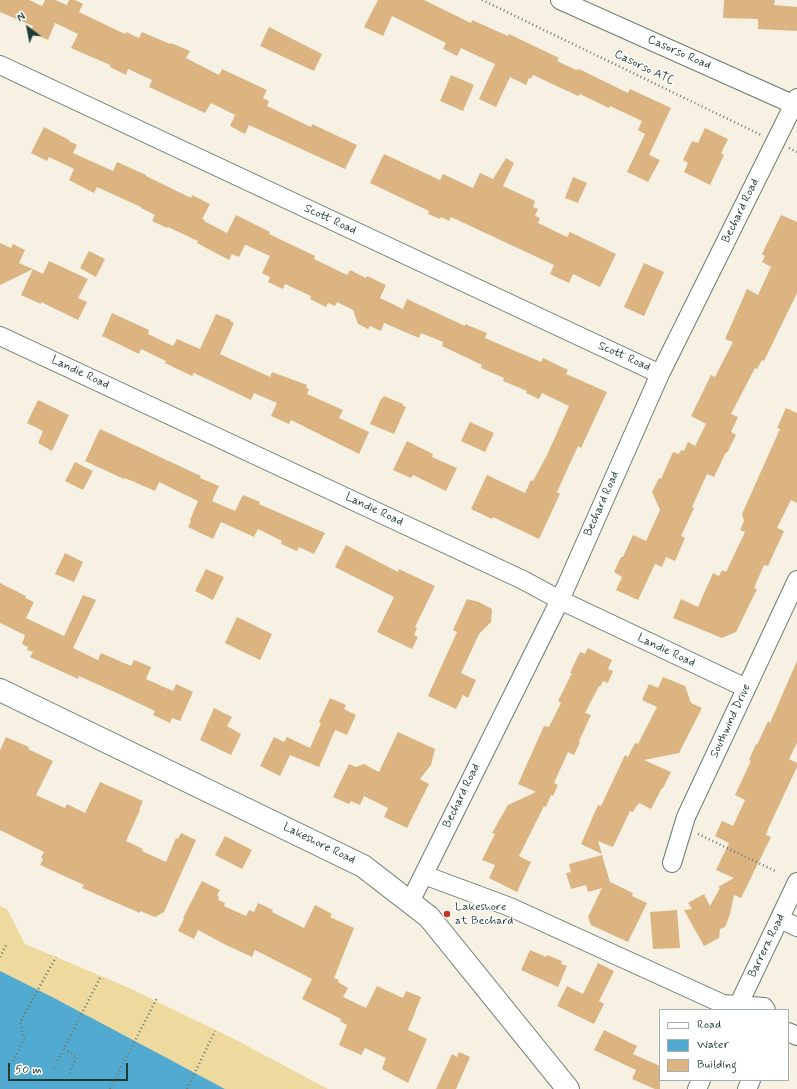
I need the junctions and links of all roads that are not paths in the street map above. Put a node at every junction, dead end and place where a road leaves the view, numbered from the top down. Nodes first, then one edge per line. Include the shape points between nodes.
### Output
1 (560, 0) edge
2 (0, 65) edge
3 (796, 103) edge
4 (0, 336) edge
5 (660, 374) junction
6 (797, 580) edge
7 (560, 600) junction
8 (746, 688) junction
9 (0, 690) edge
10 (672, 863) dead end
11 (424, 875) junction
12 (797, 882) edge
13 (410, 902) junction
14 (780, 919) junction
15 (797, 927) edge
16 (737, 1008) edge
17 (765, 1009) edge
18 (568, 1089) edge

1 - 3 street, Casorso Road
2 - 5 street, Scott Road
3 - 5 street, Bechard Road
4 - 7 street, Landie Road via 523,580
5 - 7 street, Bechard Road
6 - 8 street, Southwind Drive
7 - 8 street, Landie Road
7 - 11 street, Bechard Road
8 - 10 street, Southwind Drive via 686,817
9 - 13 main road, Lakeshore Road via 363,866
11 - 13 street, Bechard Road
11 - 16 street via 510,907 723,1004
12 - 14 street, Barrera Road
13 - 18 main road, Lakeshore Road via 429,917
14 - 15 street
14 - 16 street, Barrera Road
16 - 17 street

